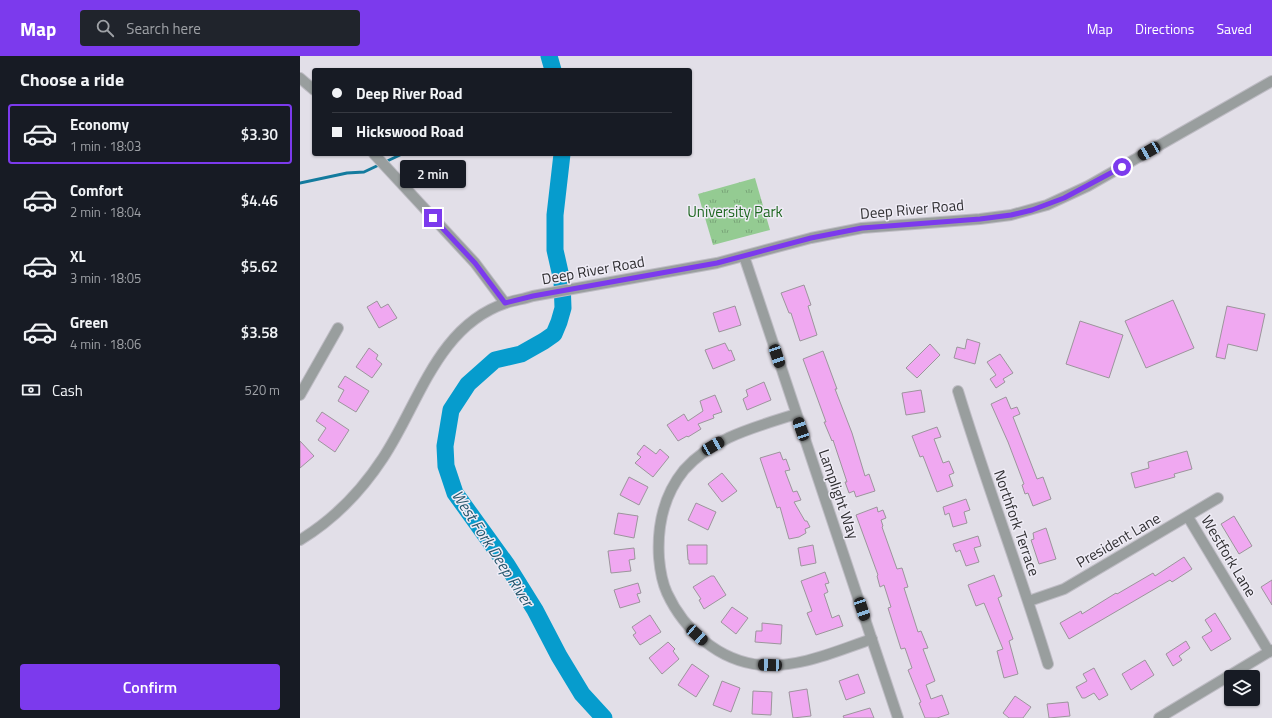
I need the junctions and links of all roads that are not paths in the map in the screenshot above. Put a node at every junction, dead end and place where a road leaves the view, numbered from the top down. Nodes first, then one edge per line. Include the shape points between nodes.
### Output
1 (300, 78) edge
2 (1272, 81) edge
3 (312, 88) edge
4 (376, 156) edge
5 (744, 256) junction
6 (505, 303) junction
7 (338, 328) dead end
8 (302, 388) edge
9 (958, 392) dead end
10 (796, 414) junction
11 (1218, 498) dead end
12 (1188, 517) junction
13 (300, 540) edge
14 (1029, 601) junction
15 (872, 639) junction
16 (1271, 651) edge
17 (1048, 664) dead end
18 (898, 718) edge
19 (1159, 718) edge

1 - 3 street
2 - 5 street, Deep River Road via 1088,186 1032,210 980,219 862,228 811,238
4 - 6 street via 472,260
5 - 6 street, Deep River Road
5 - 10 street, Lamplight Way
6 - 13 street, Deep River Road via 470,323 447,347 425,379 383,458 356,494 315,531
7 - 8 street
9 - 14 street, Northfork Terrace
10 - 15 street, Lamplight Way
10 - 15 street via 731,436 684,470 673,486 658,534 660,571 666,593 688,627 706,642 725,654 760,665 798,664
11 - 12 street, President Lane
12 - 14 street, President Lane via 1064,589
12 - 16 street, Westfork Lane
14 - 17 street, Northfork Terrace
15 - 18 street, Lamplight Way
16 - 19 street

